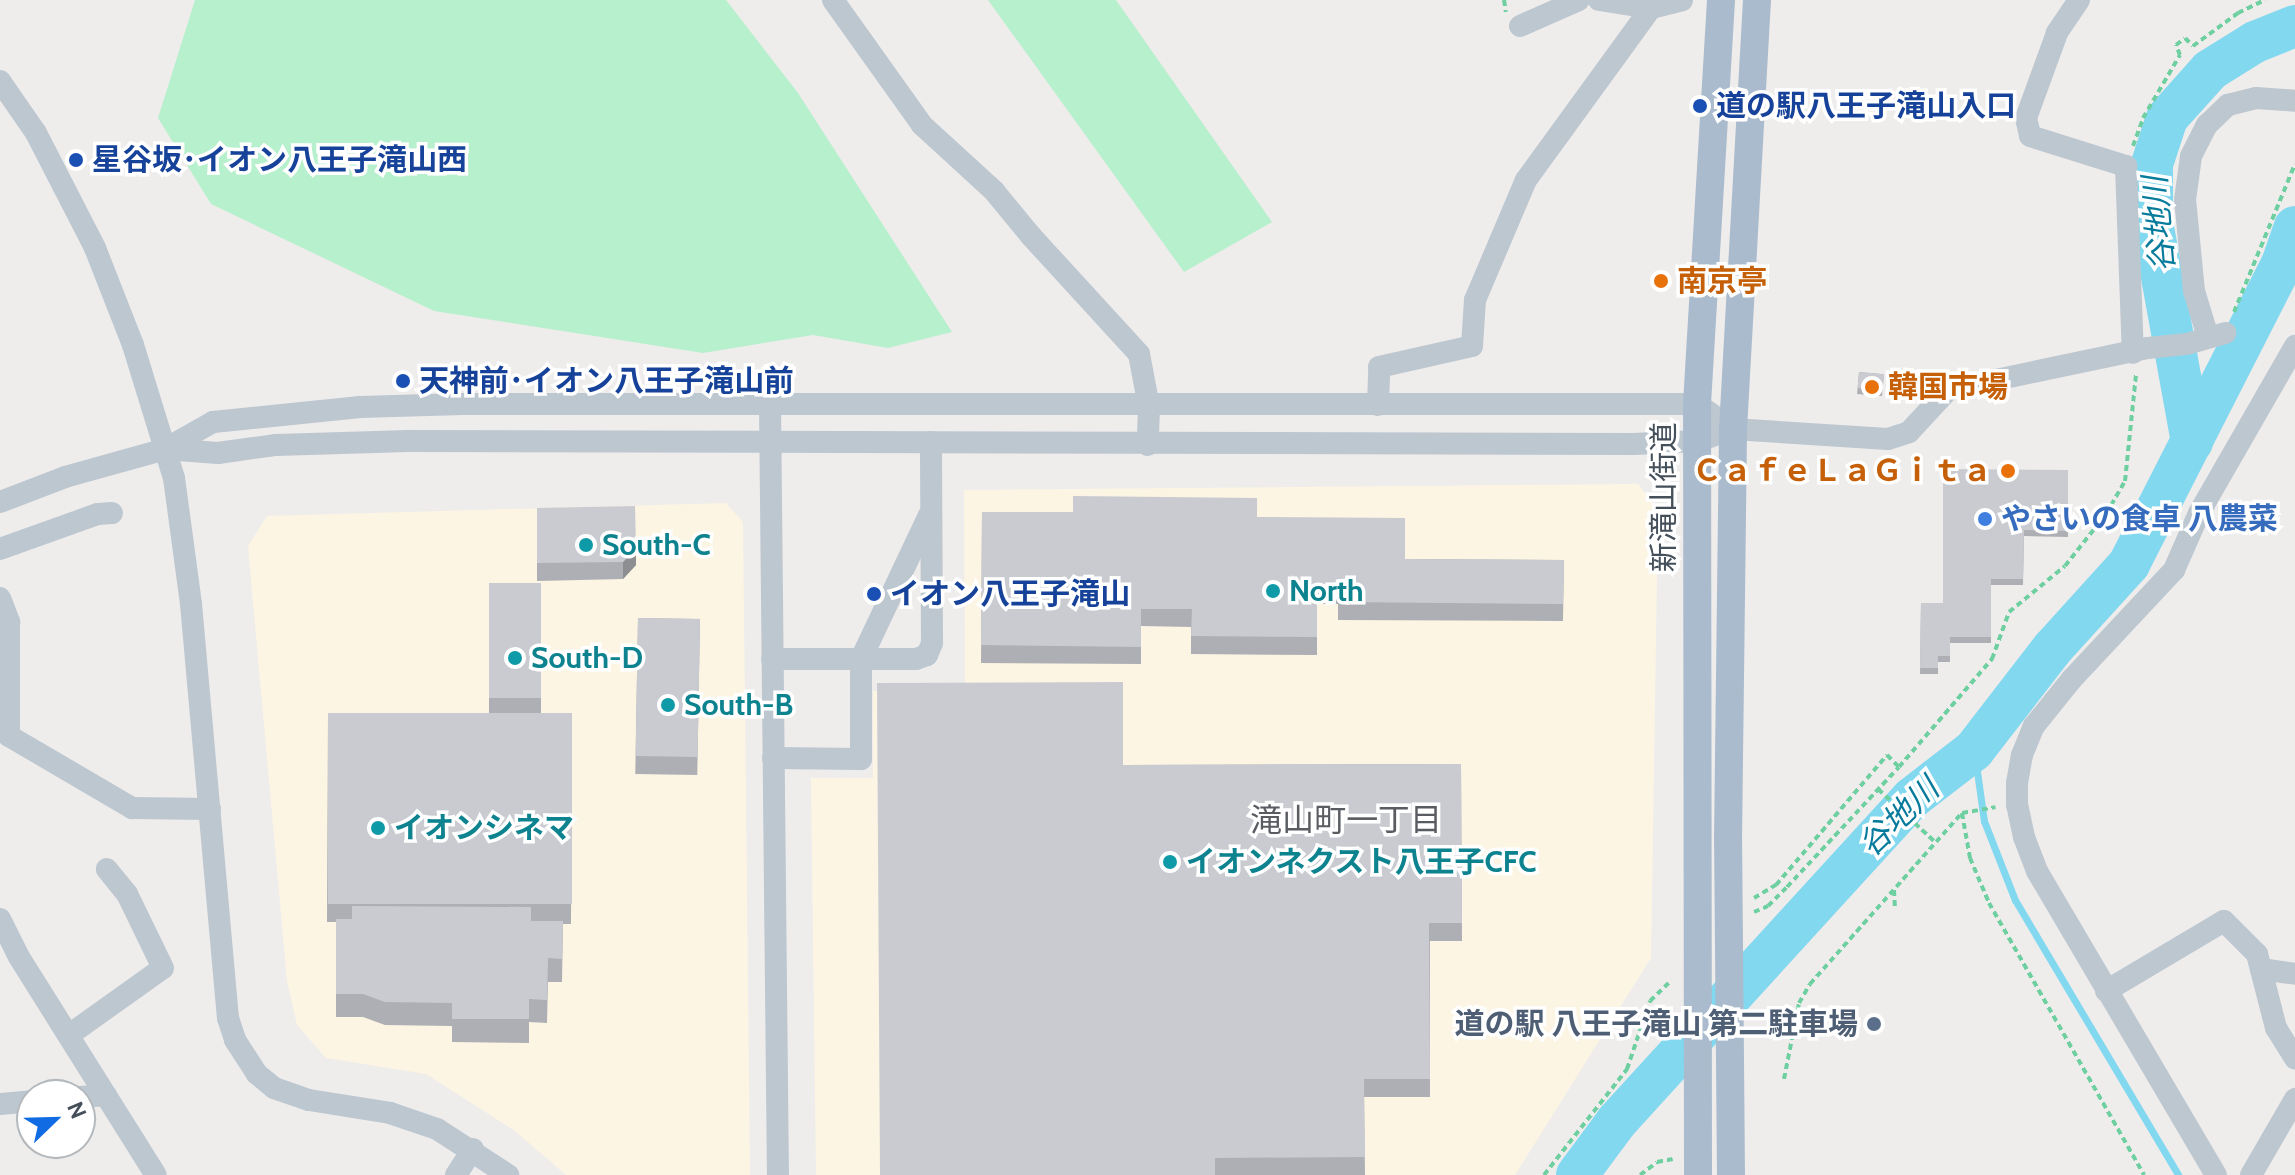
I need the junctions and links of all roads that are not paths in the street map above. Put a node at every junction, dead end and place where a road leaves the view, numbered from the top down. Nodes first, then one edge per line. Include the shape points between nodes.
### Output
1 (833, 0) edge
2 (1579, 0) edge
3 (1599, 0) edge
4 (1682, 0) edge
5 (1721, 0) edge
6 (1757, 0) edge
7 (2079, 0) edge
8 (1651, 8) junction
9 (1520, 26) dead end
10 (0, 81) edge
11 (2295, 101) edge
12 (2295, 346) edge
13 (2141, 350) junction
14 (770, 404) junction
15 (1697, 404) junction
16 (1378, 405) junction
17 (1149, 407) junction
18 (1733, 429) junction
19 (1698, 441) junction
20 (771, 442) junction
21 (931, 442) junction
22 (1148, 445) junction
23 (165, 449) junction
24 (0, 502) edge
25 (931, 511) junction
26 (112, 513) dead end
27 (0, 549) edge
28 (0, 598) edge
29 (772, 659) junction
30 (861, 659) junction
31 (773, 758) junction
32 (210, 809) junction
33 (107, 869) dead end
34 (0, 919) edge
35 (2261, 969) junction
36 (2295, 974) edge
37 (2106, 991) junction
38 (69, 1035) junction
39 (2295, 1058) edge
40 (106, 1095) junction
41 (96, 1096) edge
42 (2295, 1099) edge
43 (473, 1149) junction
44 (1699, 1168) edge
45 (156, 1175) edge
46 (456, 1175) edge
47 (508, 1175) edge
48 (778, 1175) edge
49 (1731, 1175) edge
50 (2216, 1175) edge
51 (2251, 1175) edge

1 - 17 street via 922,125 994,191 1139,354
2 - 9 street
3 - 8 street
4 - 8 street
5 - 15 main road, 新滝山街道
6 - 18 main road
7 - 13 street via 2057,33 2026,118 2030,136 2126,166
8 - 16 street via 1526,180 1475,300 1472,346 1379,367
10 - 23 street via 36,133 95,248
11 - 13 street via 2256,98 2228,105 2207,125 2191,156 2185,200 2194,291 2207,338
12 - 37 street via 2199,513 2174,570 2071,680 2034,726 2022,755 2017,805 2024,837 2037,871
13 - 18 street via 1948,390 1899,438
14 - 17 street
14 - 20 street
14 - 23 street via 463,404 310,410 213,422
15 - 16 street
15 - 18 street
15 - 19 main road, 新滝山街道
16 - 17 street
17 - 22 street
18 - 19 street
18 - 49 main road
19 - 22 street
19 - 44 main road, 新滝山街道
20 - 21 street
20 - 23 street via 408,441 276,445 218,453
20 - 29 street
21 - 22 street
21 - 25 street
23 - 24 street
23 - 32 street via 181,518
25 - 30 street
25 - 30 street via 932,643 927,655
26 - 27 street
28 - 32 street via 9,622 9,736 132,808
29 - 30 street
29 - 31 street
30 - 31 street via 861,759
31 - 48 street
32 - 43 street via 228,1018 257,1074 291,1095 390,1113 437,1129
33 - 38 street via 127,894 163,968
34 - 38 street
35 - 36 street
35 - 37 street via 2257,954 2224,921
35 - 39 street via 2276,1028
37 - 50 street
38 - 40 street
40 - 41 street
40 - 45 street
42 - 51 street
43 - 46 street
43 - 47 street

